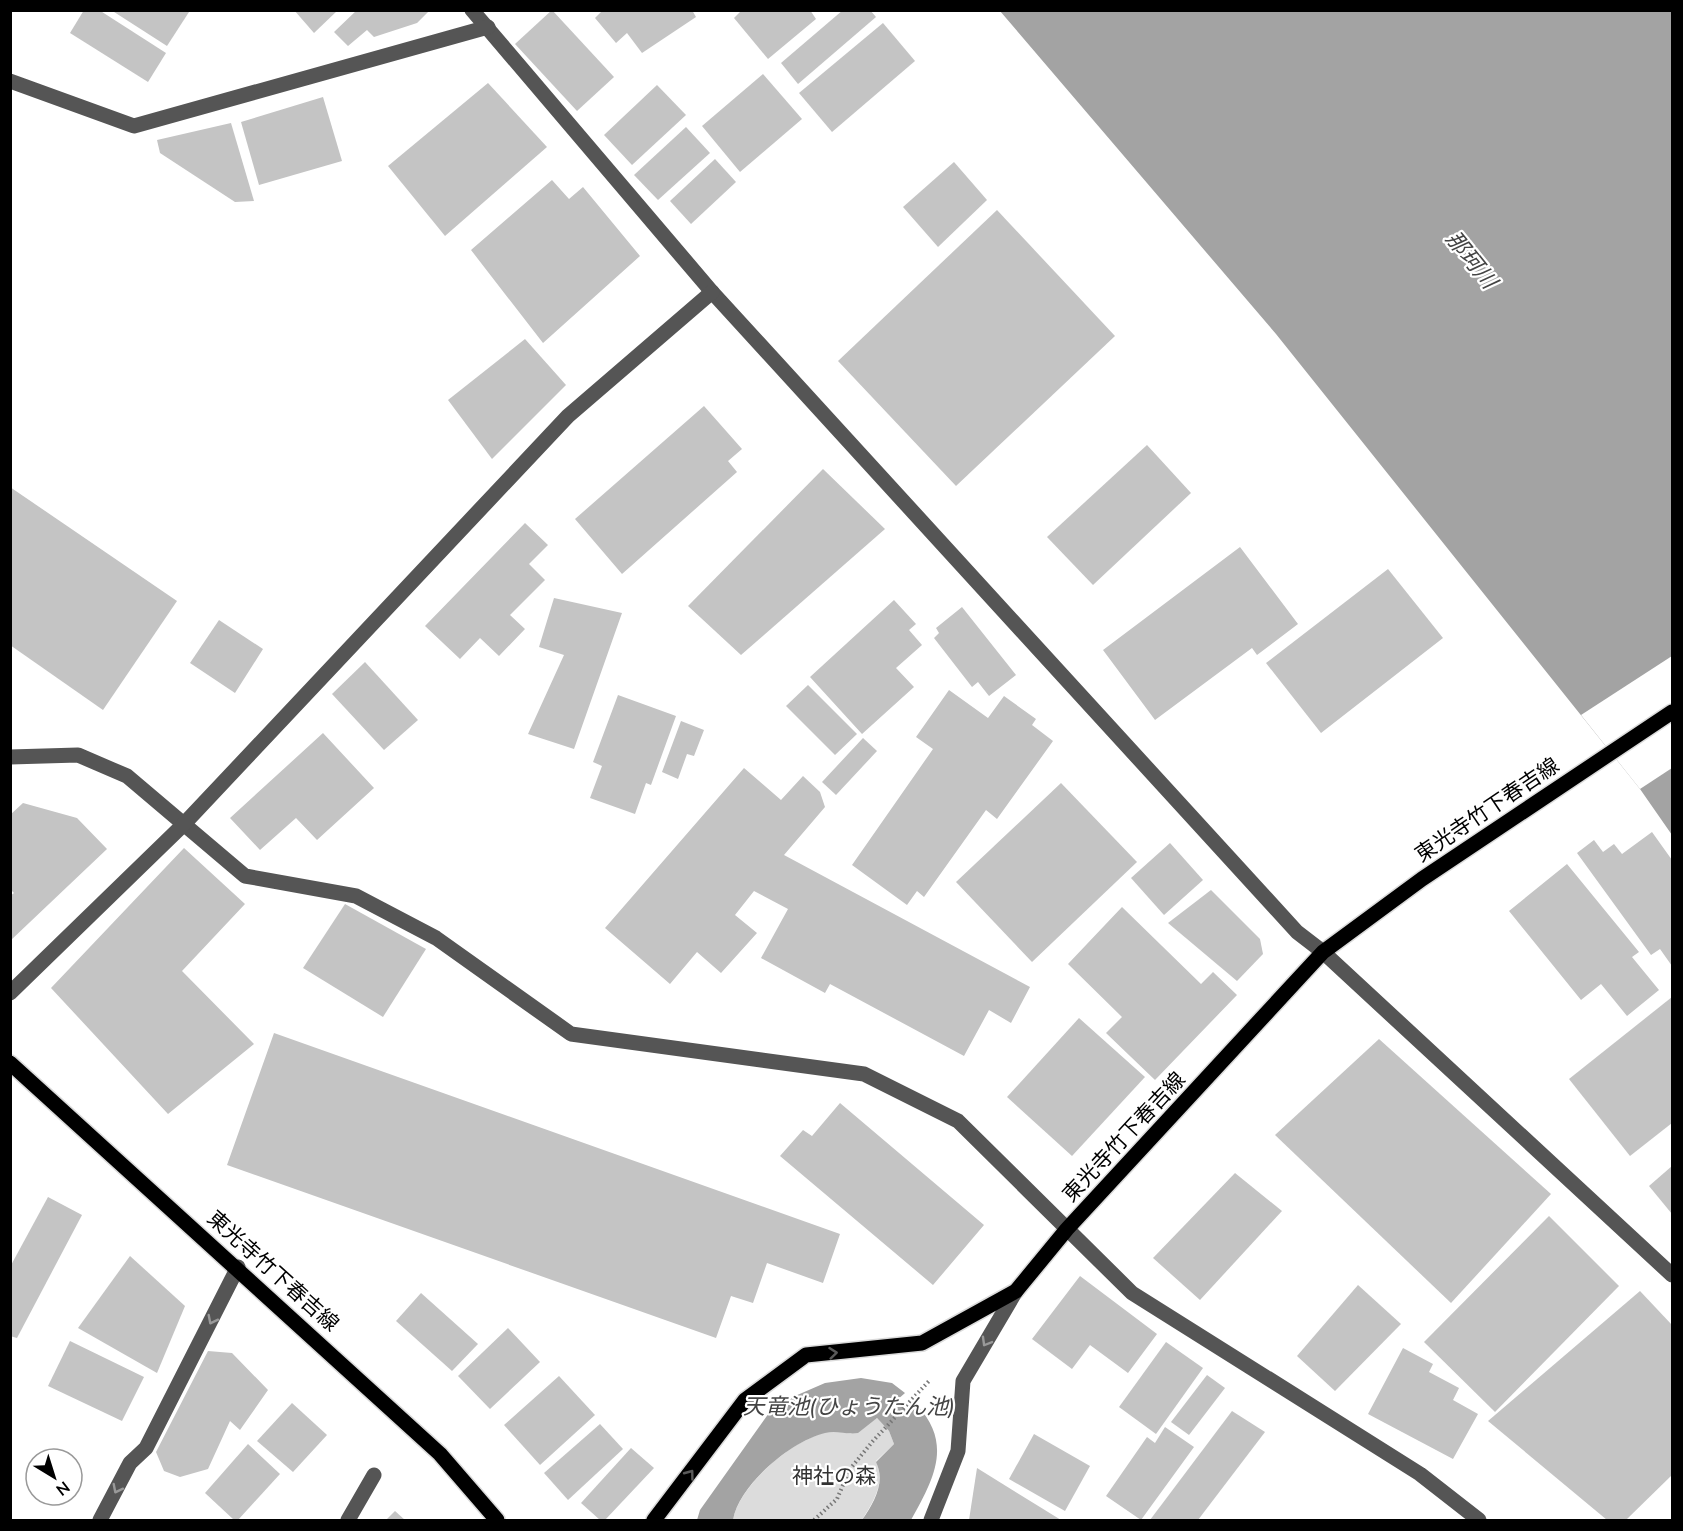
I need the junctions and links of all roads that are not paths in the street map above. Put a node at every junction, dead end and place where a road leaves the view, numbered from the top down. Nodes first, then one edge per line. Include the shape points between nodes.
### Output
1 (472, 10) edge
2 (488, 27) junction
3 (10, 81) edge
4 (712, 292) junction
5 (1672, 712) edge
6 (10, 758) edge
7 (183, 825) junction
8 (1323, 952) junction
9 (10, 993) edge
10 (10, 1063) edge
11 (1067, 1229) junction
12 (238, 1267) junction
13 (1672, 1275) edge
14 (1016, 1291) junction
15 (374, 1475) dead end
16 (100, 1521) edge
17 (348, 1521) edge
18 (497, 1521) edge
19 (654, 1521) edge
20 (932, 1521) edge
21 (1479, 1521) edge

1 - 2 street
2 - 3 street via 134,126
2 - 4 street
4 - 7 street via 568,416
4 - 8 street via 1297,932
5 - 8 main road, 東光寺竹下春吉線 via 1422,879
6 - 7 street via 78,755 127,776
7 - 9 street
7 - 11 street via 245,876 356,896 436,938 571,1034 864,1074 958,1121
8 - 11 main road, 東光寺竹下春吉線
8 - 13 street
10 - 12 main road, 東光寺竹下春吉線
11 - 14 main road, 東光寺竹下春吉線
11 - 21 street via 1132,1293 1420,1474
12 -> 16 street via 146,1448 130,1463
12 - 18 main road, 東光寺竹下春吉線 via 440,1454
19 -> 14 main road, 東光寺竹下春吉線 via 745,1400 806,1355 922,1343
14 -> 20 street via 963,1381 958,1451
15 - 17 street

